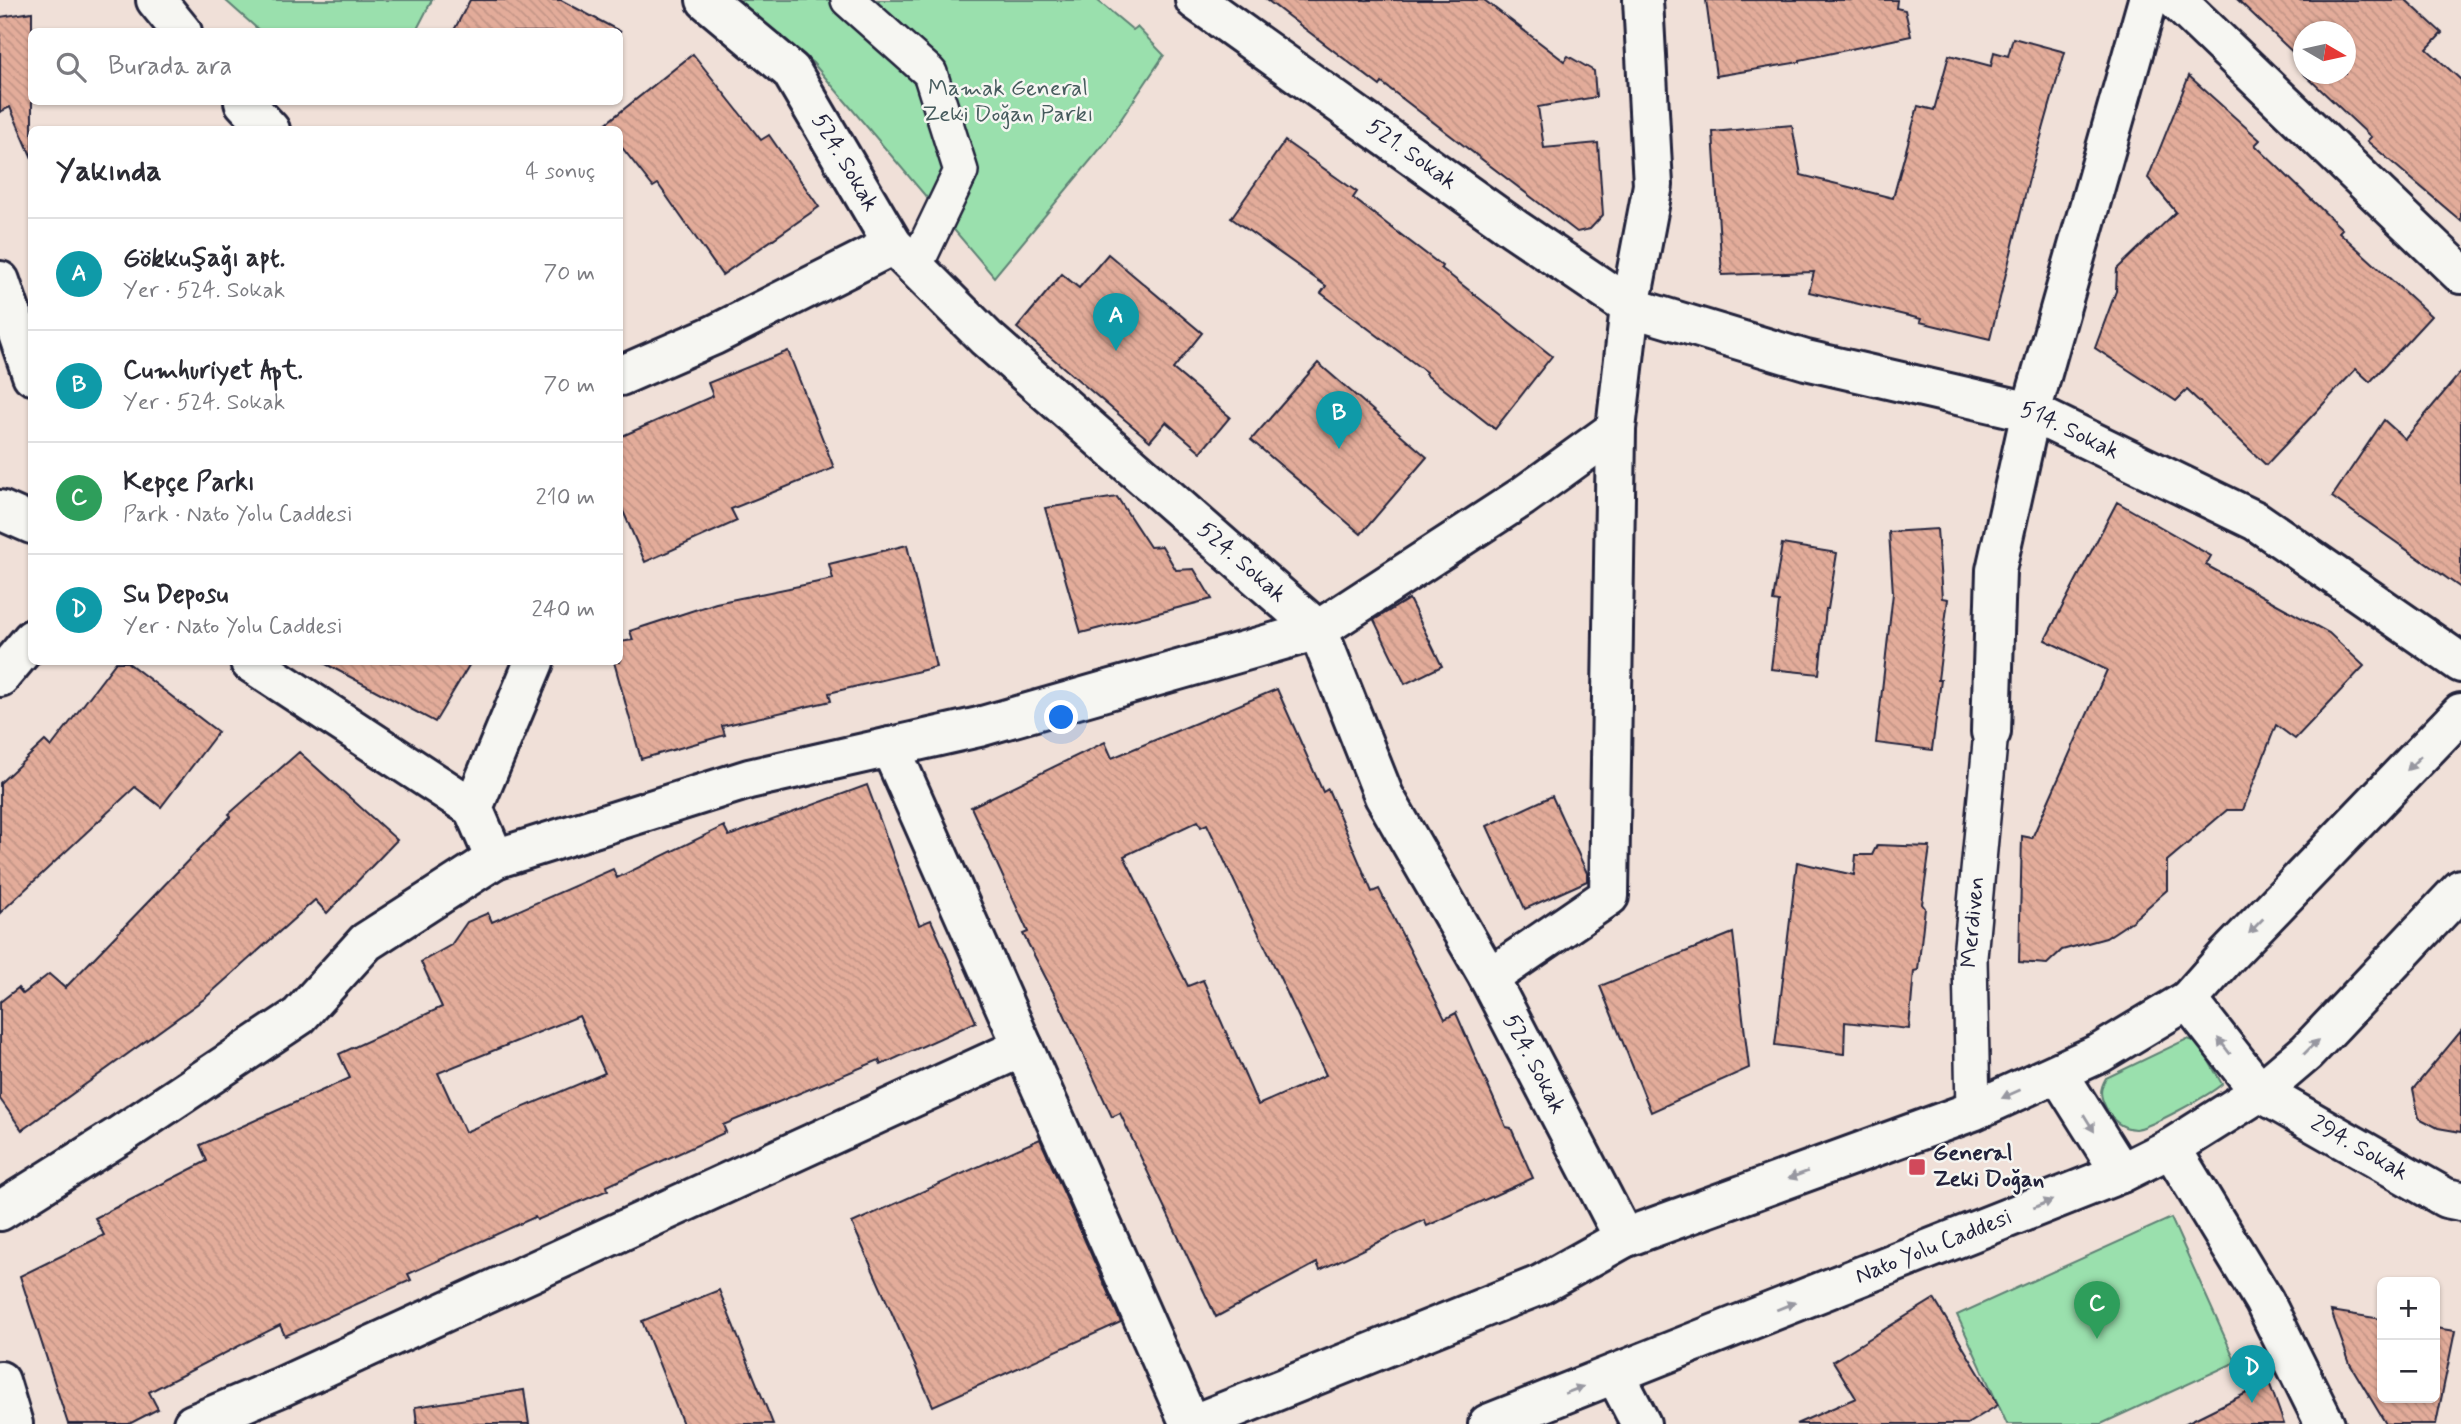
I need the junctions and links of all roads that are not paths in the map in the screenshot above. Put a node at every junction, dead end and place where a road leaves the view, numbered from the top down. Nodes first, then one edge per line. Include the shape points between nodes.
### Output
1 (156, 0) edge
2 (706, 0) edge
3 (848, 0) edge
4 (1195, 0) edge
5 (1643, 0) edge
6 (2148, 0) edge
7 (2176, 0) edge
8 (178, 28) edge
9 (247, 105) edge
10 (266, 126) edge
11 (904, 256) junction
12 (2461, 274) edge
13 (0, 281) edge
14 (1630, 307) junction
15 (28, 363) edge
16 (623, 375) edge
17 (2031, 412) junction
18 (1616, 429) junction
19 (0, 510) edge
20 (28, 522) edge
21 (1318, 630) junction
22 (28, 644) edge
23 (2461, 663) edge
24 (255, 665) edge
25 (533, 665) edge
26 (0, 677) edge
27 (2461, 713) edge
28 (1991, 732) joint
29 (890, 747) junction
30 (473, 808) junction
31 (495, 859) junction
32 (2461, 889) edge
33 (1489, 978) junction
34 (2189, 1000) junction
35 (1023, 1047) junction
36 (2058, 1073) junction
37 (2259, 1092) junction
38 (1973, 1111) junction
39 (2171, 1148) junction
40 (2120, 1173) junction
41 (2461, 1201) edge
42 (0, 1211) edge
43 (1624, 1238) junction
44 (1615, 1374) junction
45 (0, 1381) edge
46 (13, 1424) edge
47 (192, 1424) edge
48 (1192, 1424) edge
49 (1488, 1424) edge
50 (1641, 1424) edge
51 (2325, 1424) edge

1 - 8 street
2 - 11 street, 524. Sokak via 791,71
3 - 11 street via 930,73 961,171
4 - 14 street, 521. Sokak
5 - 14 street via 1653,184
6 - 17 street
7 - 12 street
9 - 10 street
11 - 16 street
11 - 21 street, 524. Sokak via 986,338
13 - 15 street
14 - 17 street, 514. Sokak via 1806,360
14 - 18 street
17 - 23 street, 514. Sokak via 2256,520
17 - 28 street via 1996,570
18 - 21 street via 1522,497
18 - 33 street via 1609,896
19 - 20 street
21 - 29 street via 979,727
21 - 33 street, 524. Sokak via 1384,796
22 - 26 street
24 - 30 street
25 - 30 street
27 -> 34 street
28 - 38 street, Merdiven via 1970,957
29 - 31 street via 749,779
29 - 35 street
30 - 31 street
31 - 42 street via 366,942 299,1016
37 -> 32 street, Nato Yolu Caddesi via 2307,1052
33 - 43 street, 524. Sokak
34 - 36 street
37 -> 34 street
35 - 47 street
35 - 48 street
36 -> 38 street
36 -> 40 street
37 - 39 street, Nato Yolu Caddesi
37 - 41 street, 294. Sokak via 2446,1198
38 -> 43 street
39 - 40 street, Nato Yolu Caddesi
39 - 51 street via 2264,1301
44 -> 40 street, Nato Yolu Caddesi
43 - 48 street via 1540,1284
49 -> 44 street, Nato Yolu Caddesi
44 - 50 street
45 - 46 street

